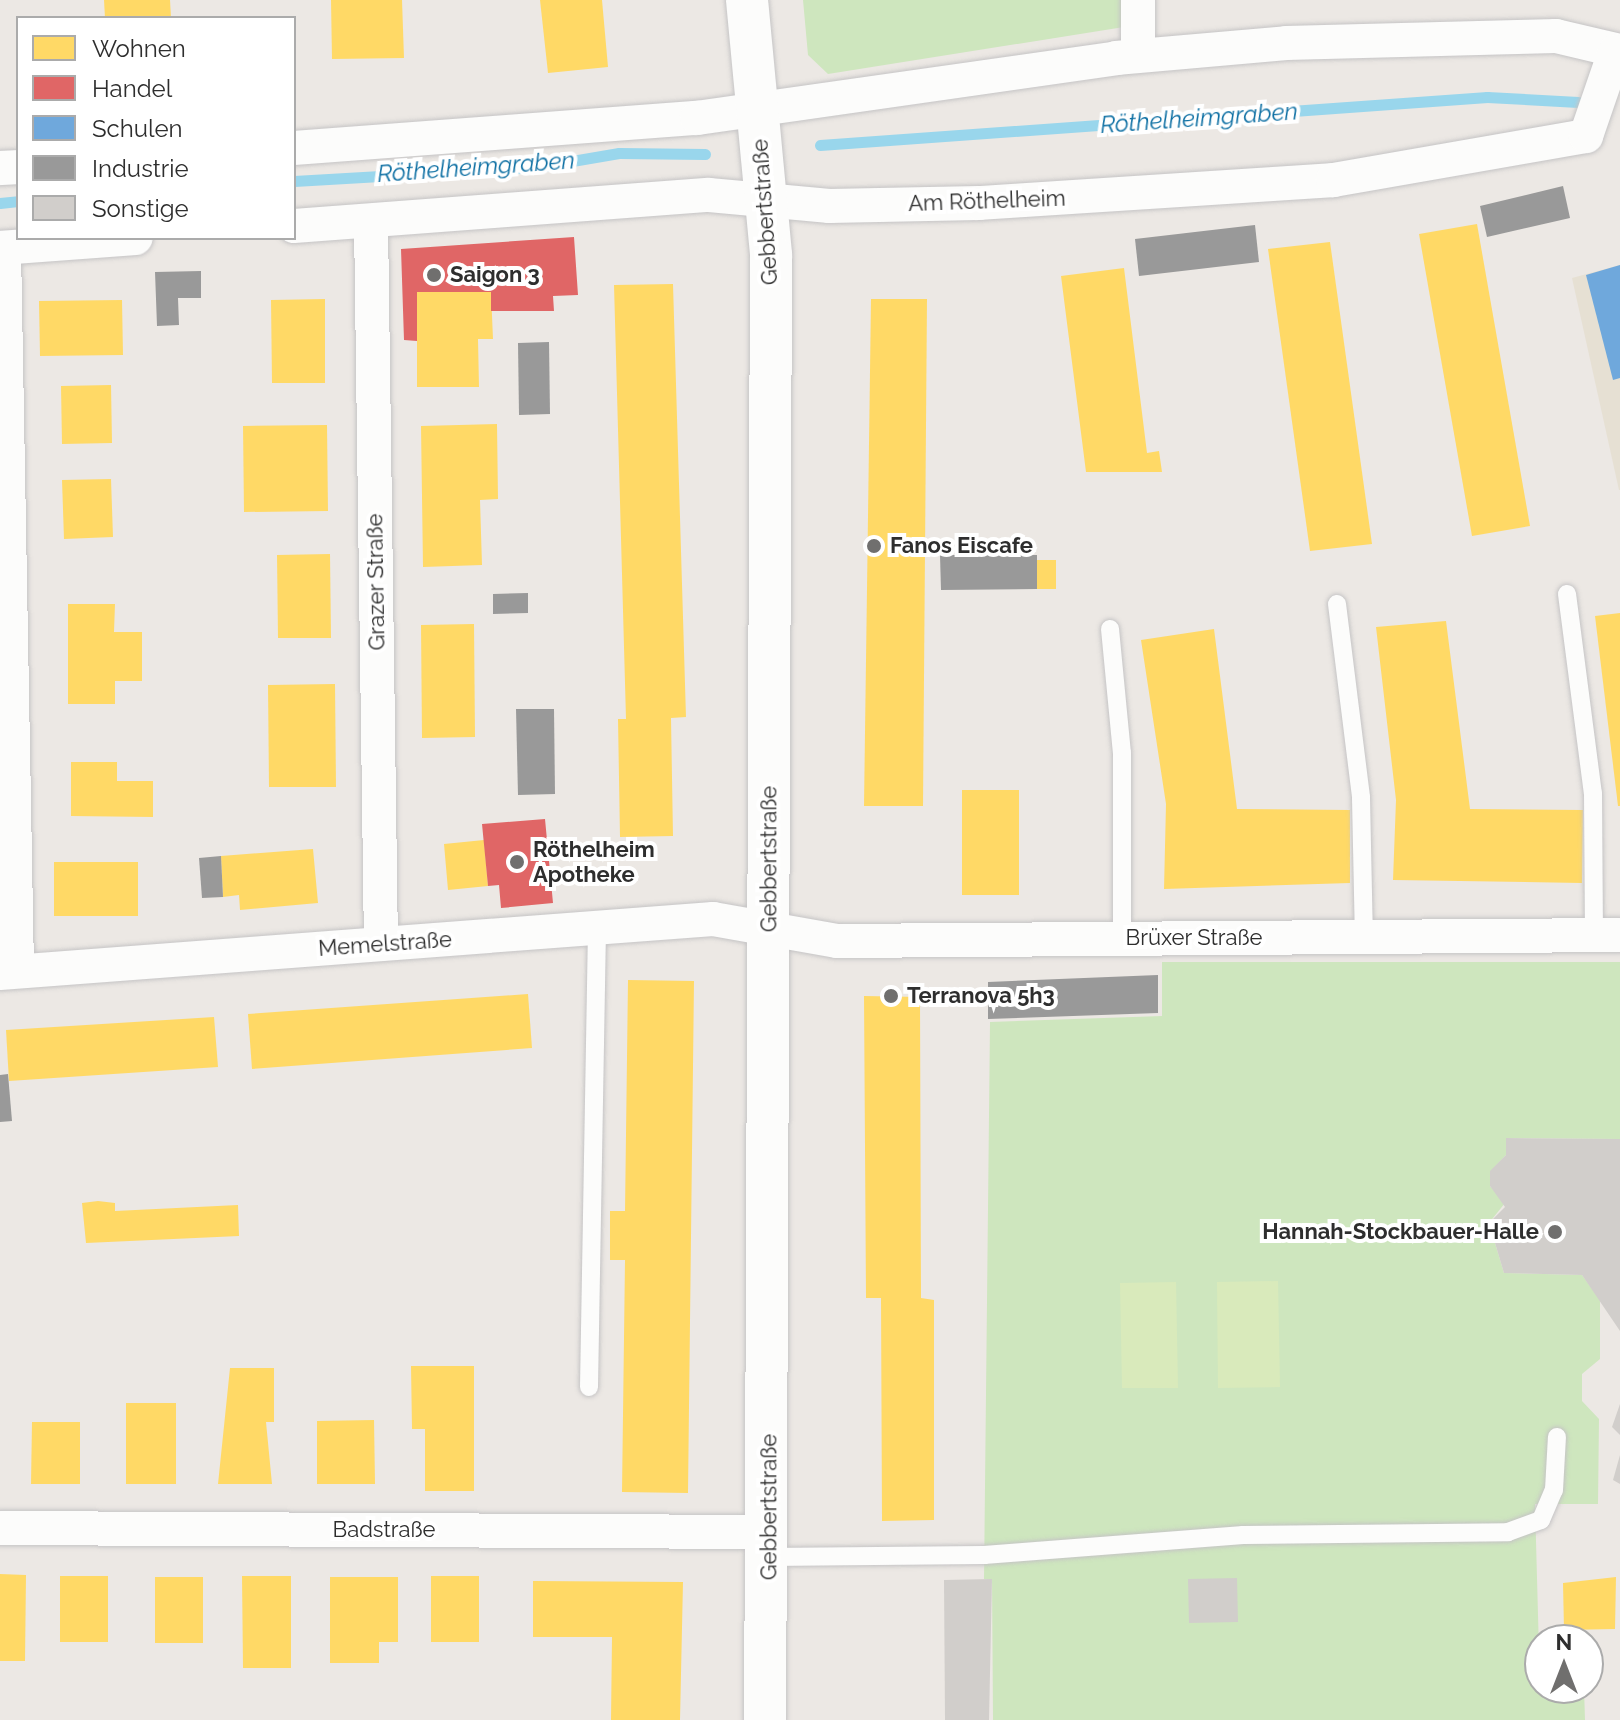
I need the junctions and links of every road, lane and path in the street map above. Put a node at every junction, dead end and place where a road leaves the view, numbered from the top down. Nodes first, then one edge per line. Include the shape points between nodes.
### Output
1 (747, 0) edge
2 (1138, 0) edge
3 (1618, 52) edge
4 (1138, 55) junction
5 (758, 111) junction
6 (296, 148) edge
7 (767, 198) junction
8 (371, 221) junction
9 (296, 226) edge
10 (109, 240) edge
11 (2, 248) edge
12 (1567, 594) dead end
13 (1337, 604) dead end
14 (1110, 629) dead end
15 (597, 928) junction
16 (770, 929) junction
17 (1607, 935) edge
18 (1364, 937) junction
19 (1122, 939) junction
20 (381, 944) junction
21 (8, 972) edge
22 (589, 1387) dead end
23 (1557, 1437) dead end
24 (0, 1528) edge
25 (768, 1544) junction
26 (765, 1720) edge

1 - 5 street, Gebbertstraße
2 - 4 street
3 - 4 street, Am Röthelheim via 1556,36 1286,43
3 - 7 street, Am Röthelheim via 1596,119 1586,136 1568,143 1204,191 829,206
4 - 5 street, Am Röthelheim
5 - 6 street, Am Röthelheim
5 - 7 street, Gebbertstraße
7 - 8 street, Am Röthelheim via 709,195
7 - 16 street, Gebbertstraße
8 - 9 street, Am Röthelheim
8 - 20 street, Grazer Straße
10 - 11 street
11 - 21 street
12 - 17 lane
13 - 18 lane via 1361,798
14 - 19 lane via 1122,753
15 - 16 street, Memelstraße via 713,919
15 - 20 street, Memelstraße
15 - 22 lane
16 - 19 street, Brüxer Straße via 837,941
16 - 25 street, Gebbertstraße
17 - 18 street, Brüxer Straße
18 - 19 street, Brüxer Straße
20 - 21 street, Memelstraße
23 - 25 lane via 1554,1490 1541,1520 1508,1532 1243,1535 984,1555
24 - 25 street, Badstraße
25 - 26 street, Gebbertstraße

